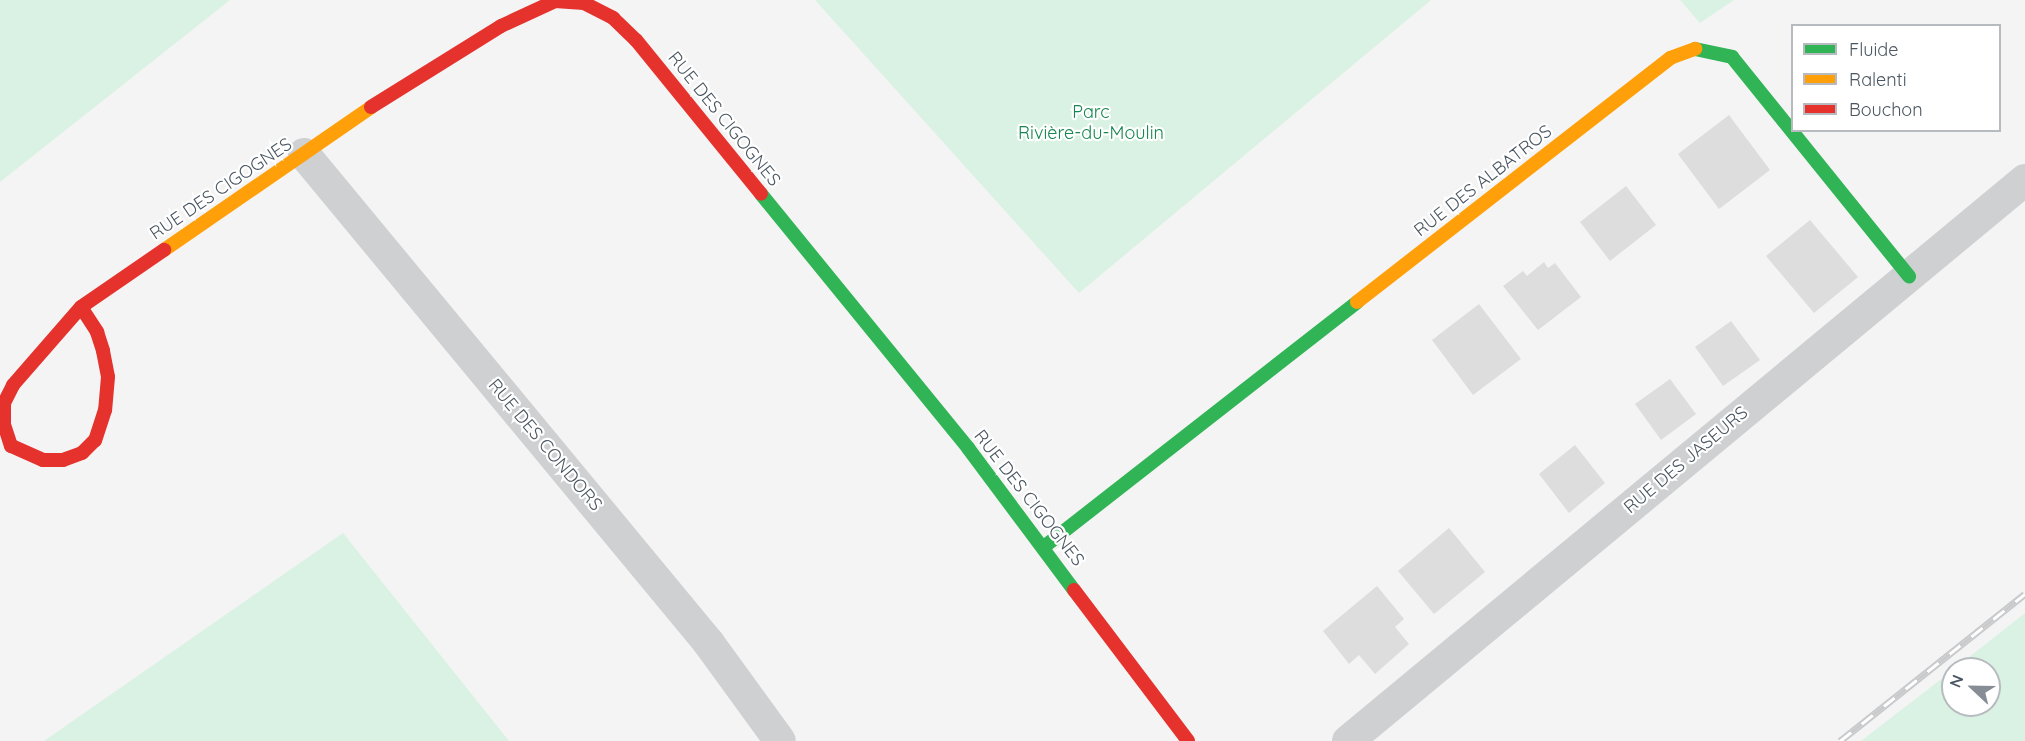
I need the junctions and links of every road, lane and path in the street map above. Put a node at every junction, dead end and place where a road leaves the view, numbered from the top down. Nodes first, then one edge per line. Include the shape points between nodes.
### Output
1 (1791, 130) edge
2 (1793, 132) edge
3 (304, 154) junction
4 (2025, 180) edge
5 (1909, 276) junction
6 (81, 307) junction
7 (1045, 546) junction
8 (780, 741) edge
9 (1188, 741) edge
10 (1348, 741) edge

1 - 7 street, RUE DES ALBATROS via 1732,57 1696,49 1670,58
2 - 5 street, RUE DES ALBATROS
3 - 6 street, RUE DES CIGOGNES
3 - 7 street, RUE DES CIGOGNES via 400,87 501,26 555,1 584,3 613,18 636,40
3 - 8 street, RUE DES CONDORS via 708,642
4 - 5 street, RUE DES JASEURS
5 - 10 street, RUE DES JASEURS
6 - 6 street, RUE DES CIGOGNES via 97,332 103,351 108,377 105,410 95,440 82,453 63,460 43,460 11,446 4,424 4,403 13,385
7 - 9 street, RUE DES CIGOGNES

